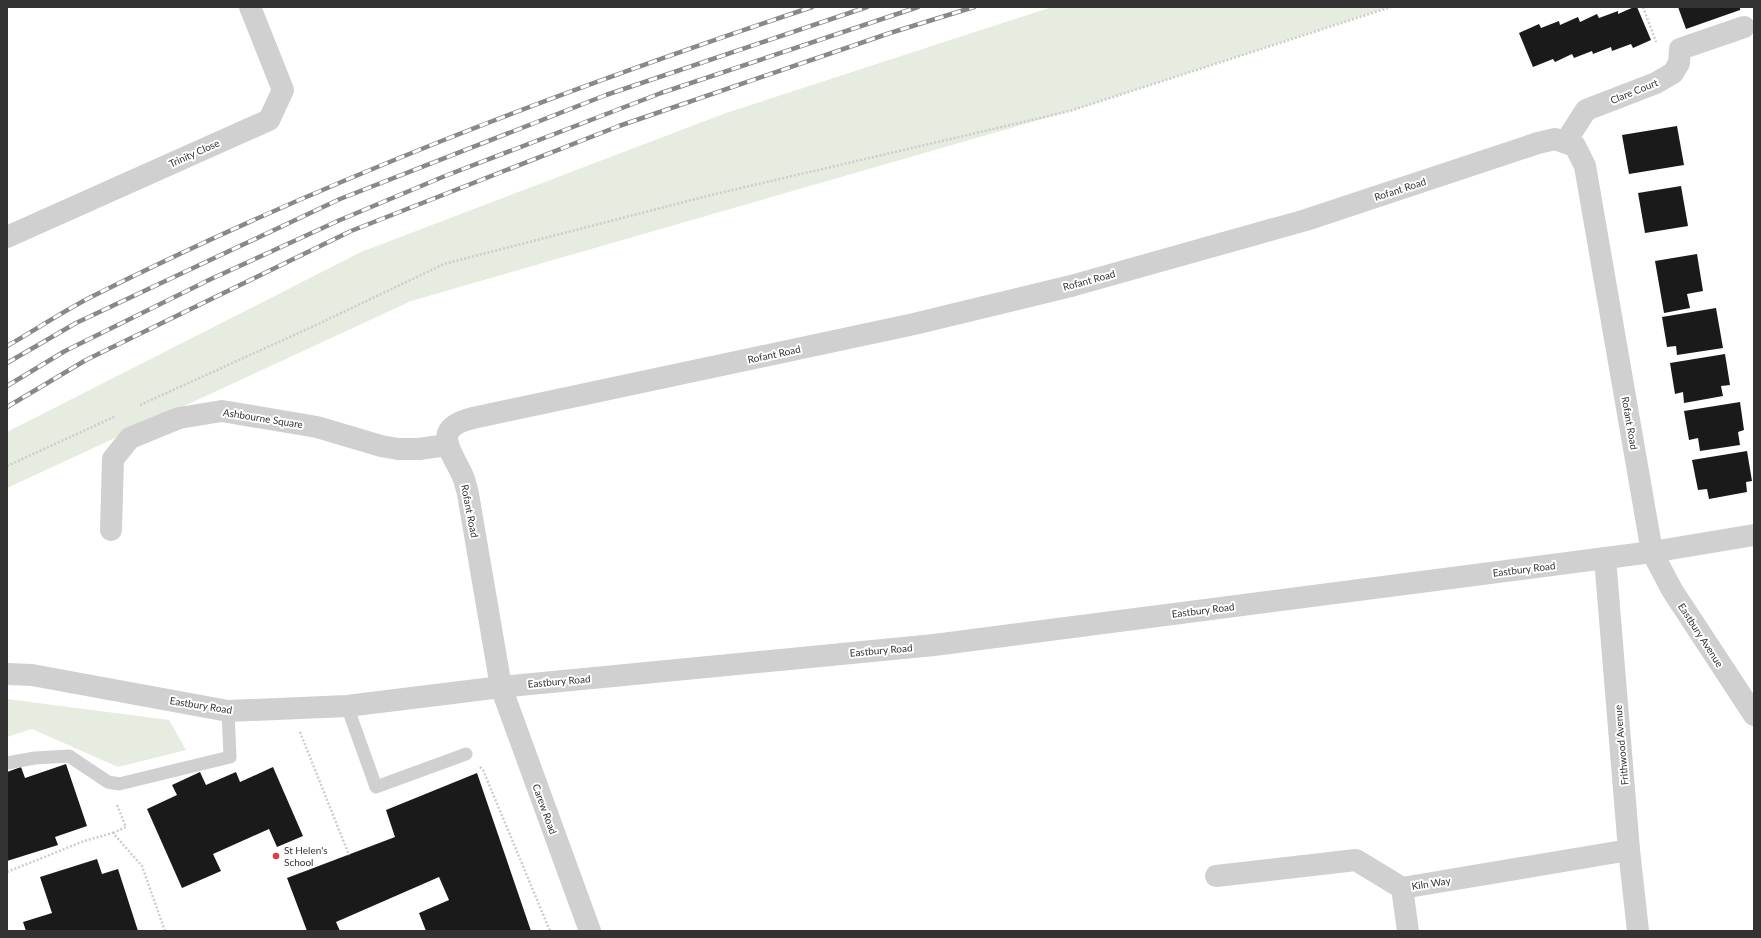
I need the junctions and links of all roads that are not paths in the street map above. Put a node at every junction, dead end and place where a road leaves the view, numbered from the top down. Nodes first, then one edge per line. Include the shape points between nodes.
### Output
1 (250, 7) edge
2 (1744, 27) dead end
3 (1566, 141) junction
4 (7, 237) edge
5 (447, 446) junction
6 (111, 530) dead end
7 (1754, 535) edge
8 (1652, 552) junction
9 (1605, 558) junction
10 (7, 674) edge
11 (501, 687) junction
12 (347, 706) junction
13 (228, 711) junction
14 (1754, 716) edge
15 (466, 754) road end
16 (7, 763) edge
17 (1629, 850) junction
18 (1216, 876) dead end
19 (1402, 888) junction
20 (590, 931) edge
21 (1408, 931) edge
22 (1638, 931) edge

1 - 4 street, Trinity Close via 283,90 269,120
2 - 3 street, Clare Court via 1680,49 1679,63 1673,73 1656,84 1586,110
3 - 5 street, Rofant Road via 1555,139 1538,143 1306,220 1071,286 914,324 462,421 454,425 449,433
3 - 8 street, Rofant Road via 1575,146 1585,166
5 - 6 street, Ashbourne Square via 398,449 317,427 222,411 179,418 130,438 113,459
5 - 11 street, Rofant Road via 468,494
7 - 8 street, Eastbury Road
8 - 9 street, Eastbury Road
8 - 14 street, Eastbury Avenue via 1672,590
9 - 11 street, Eastbury Road via 934,646
9 - 17 street, Frithwood Avenue
10 - 13 street, Eastbury Road via 32,675
11 - 12 street, Eastbury Road
11 - 20 street, Carew Road
12 - 13 street, Eastbury Road
12 - 15 lane via 376,787
13 - 16 lane via 230,757 119,784 108,782 69,756
17 - 19 street, Kiln Way
17 - 22 street, Frithwood Avenue
18 - 19 street, Kiln Way via 1356,860
19 - 21 street

